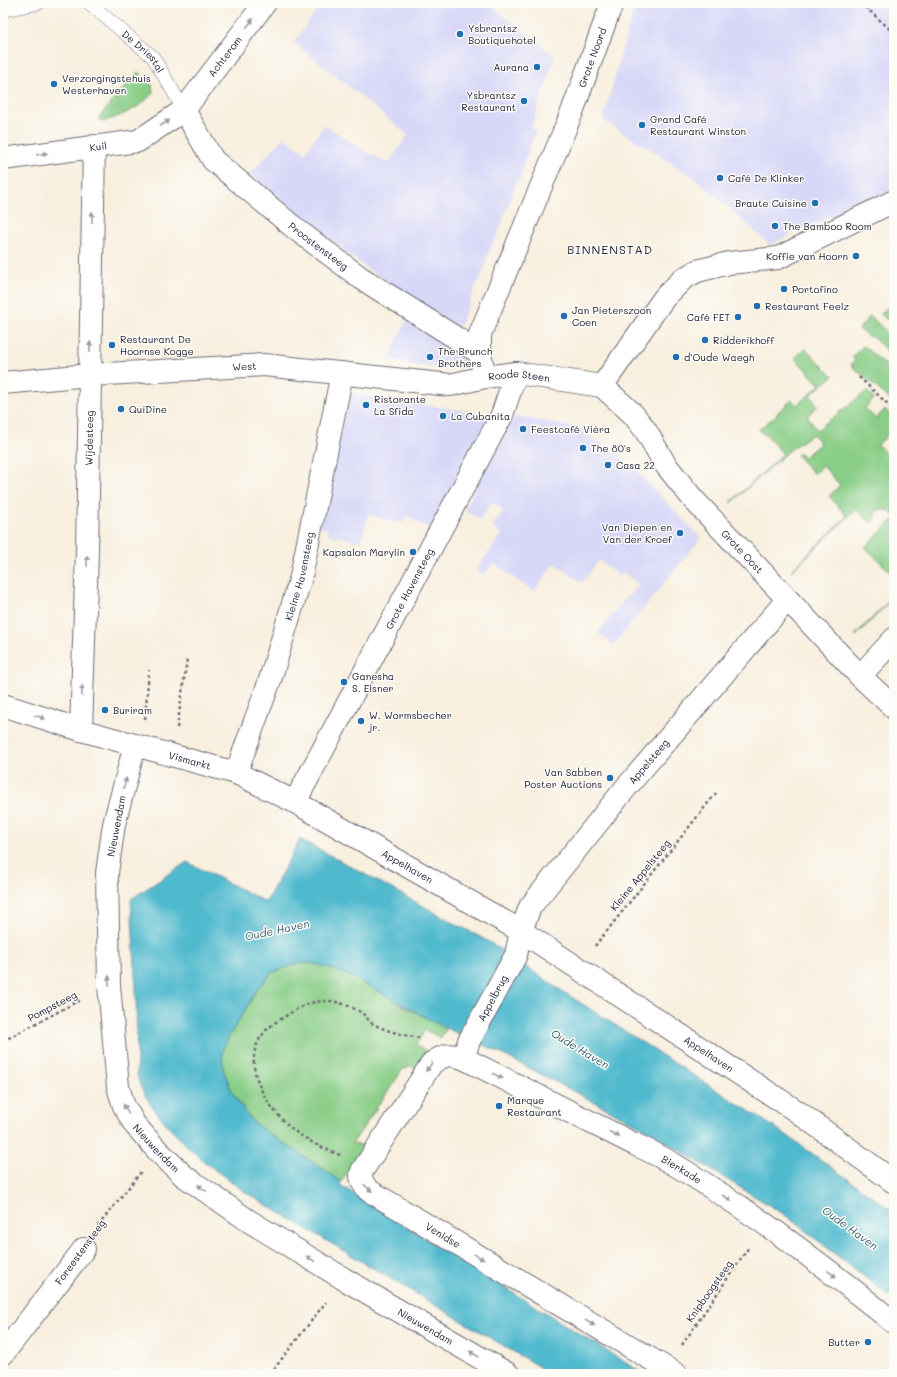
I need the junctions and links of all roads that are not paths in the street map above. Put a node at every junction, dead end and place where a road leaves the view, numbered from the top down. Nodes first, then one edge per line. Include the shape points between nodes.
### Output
1 (39, 3) edge
2 (89, 3) edge
3 (265, 3) edge
4 (612, 3) edge
5 (3, 9) edge
6 (184, 110) junction
7 (572, 112) joint
8 (94, 146) junction
9 (3, 160) edge
10 (894, 201) edge
11 (480, 352) junction
12 (342, 373) junction
13 (516, 373) junction
14 (89, 375) junction
15 (485, 377) junction
16 (3, 383) edge
17 (602, 386) junction
18 (787, 600) junction
19 (894, 639) edge
20 (860, 676) junction
21 (3, 704) edge
22 (894, 708) edge
23 (81, 730) junction
24 (135, 745) junction
25 (236, 773) junction
26 (295, 802) junction
27 (521, 930) junction
28 (458, 1052) junction
29 (894, 1182) edge
30 (84, 1249) road end
31 (894, 1323) edge
32 (3, 1354) edge
33 (671, 1371) edge
34 (508, 1374) edge

1 - 5 lane
2 - 6 lane, De Driestal via 153,57
6 -> 3 street, Achterom
4 - 7 street, Grote Noord
8 -> 6 street, Kuil via 138,141
6 - 11 street, Proostensteeg via 213,160 297,230 361,278
7 - 11 street, Roode Steen via 480,334
9 -> 8 street, Kuil
14 -> 8 street, Wijdesteeg
10 - 17 street via 778,258 729,263 697,271 683,279 664,298
11 - 15 street, Roode Steen
12 - 14 street, West via 264,365
12 - 15 street, West via 450,386
12 - 25 street, Kleine Havensteeg via 300,577 270,680
13 - 15 street, Roode Steen
13 - 17 street, Roode Steen
13 - 26 street, Grote Havensteeg via 502,415
14 - 16 street, West
23 -> 14 street, Wijdesteeg
17 - 18 street, Grote Oost via 646,431 665,464 693,499
18 - 20 street, Grote Oost
18 - 27 street, Appelsteeg via 584,839 530,907
19 - 20 street
20 - 22 street, Grote Oost
21 -> 23 street, Vismarkt
23 - 24 street, Vismarkt
24 - 25 street, Vismarkt
34 -> 24 street, Nieuwendam via 344,1279 249,1220 184,1176 135,1125 124,1106 118,1087 109,985 107,873 114,824
25 - 26 street, Vismarkt
26 - 27 street, Appelhaven
27 - 28 street, Appelbrug via 516,955
27 - 29 street, Appelhaven via 798,1112
28 -> 31 street, Bierkade via 688,1173 765,1223
28 -> 33 street, Venidse via 432,1063 360,1174 362,1182 368,1190
30 - 32 street, Foreestensteeg

